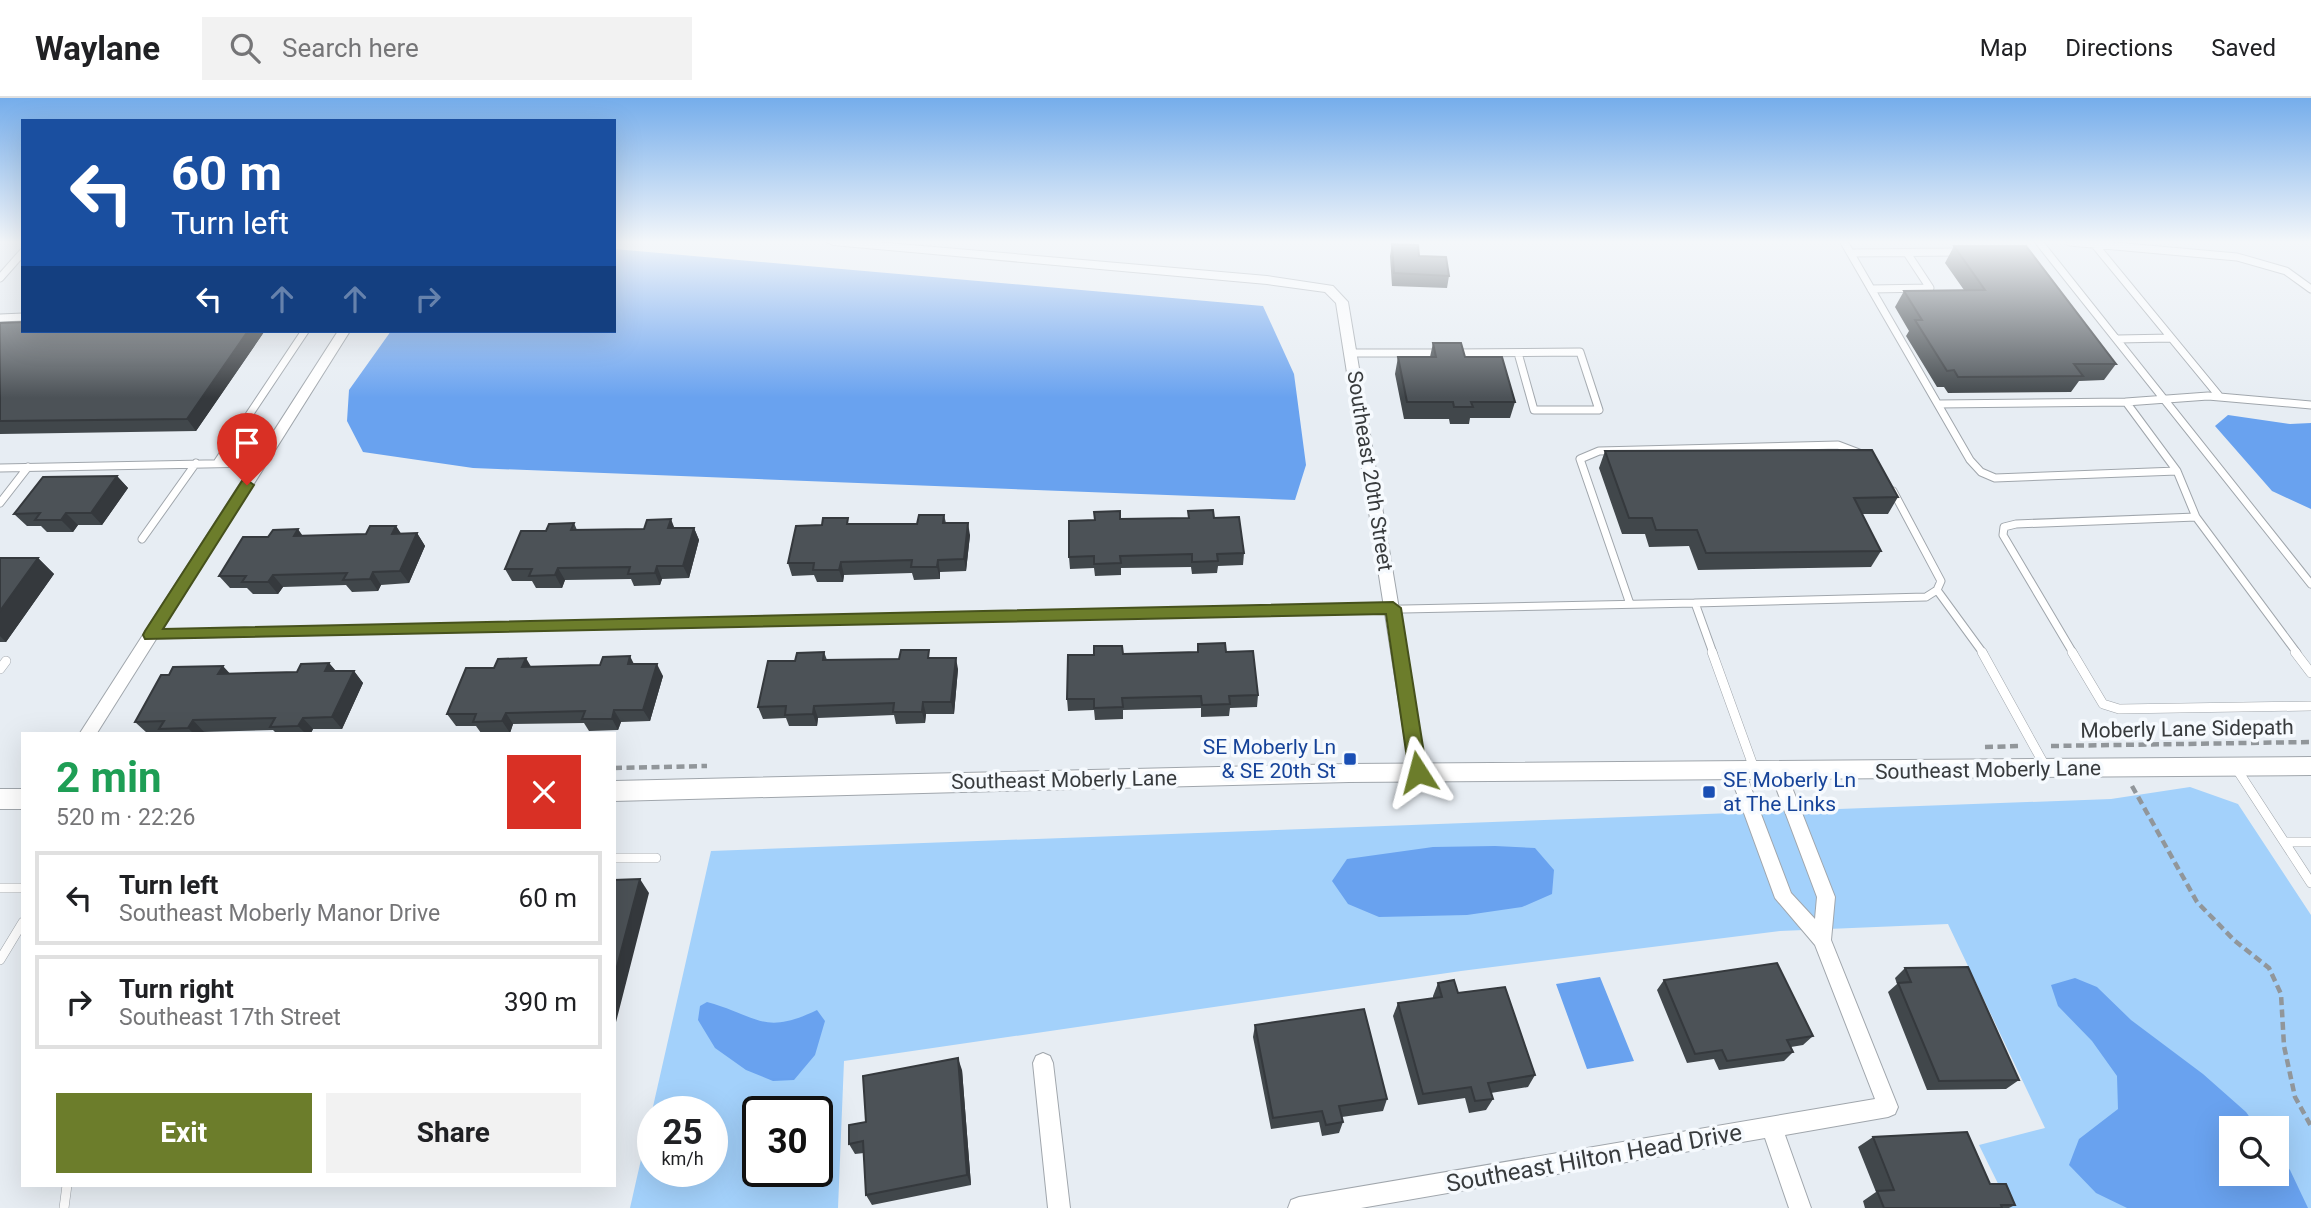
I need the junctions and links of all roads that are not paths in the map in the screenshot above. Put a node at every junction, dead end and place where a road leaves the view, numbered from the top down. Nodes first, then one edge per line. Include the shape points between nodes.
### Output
1 (1334, 294) edge
2 (1874, 294) edge
3 (2081, 294) edge
4 (2135, 294) edge
5 (21, 317) edge
6 (0, 318) edge
7 (303, 333) edge
8 (343, 333) edge
9 (2118, 338) junction
10 (2171, 338) junction
11 (1351, 353) junction
12 (1518, 353) junction
13 (2220, 397) junction
14 (2165, 398) junction
15 (2126, 402) junction
16 (1938, 404) junction
17 (2311, 405) edge
18 (1863, 454) edge
19 (196, 463) junction
20 (218, 463) junction
21 (260, 463) junction
22 (28, 467) junction
23 (0, 468) edge
24 (2177, 471) junction
25 (1888, 483) edge
26 (0, 503) edge
27 (2196, 517) junction
28 (142, 539) dead end
29 (2311, 584) edge
30 (1937, 590) junction
31 (1695, 603) junction
32 (1630, 604) junction
33 (1393, 608) junction
34 (151, 635) junction
35 (6, 661) dead end
36 (0, 669) edge
37 (2311, 673) edge
38 (2311, 706) edge
39 (89, 732) edge
40 (2234, 766) junction
41 (2311, 766) edge
42 (2047, 769) junction
43 (1418, 772) junction
44 (1757, 772) junction
45 (616, 791) edge
46 (0, 799) edge
47 (21, 799) edge
48 (2284, 842) junction
49 (2311, 842) edge
50 (616, 858) edge
51 (656, 858) dead end
52 (2311, 883) edge
53 (0, 888) edge
54 (21, 888) edge
55 (21, 925) edge
56 (1822, 940) junction
57 (0, 960) edge
58 (1042, 1063) dead end
59 (1772, 1128) junction
60 (67, 1187) edge
61 (1309, 1207) edge
62 (64, 1208) edge
63 (1059, 1208) edge
64 (1800, 1208) edge

1 - 11 street, Southeast 20th Street via 1342,302
2 - 16 lane
3 - 9 lane
4 - 10 lane
5 - 6 lane
7 - 20 lane
8 - 21 street
9 - 10 lane
9 - 14 lane
10 - 13 lane
11 - 12 lane
11 - 33 street, Southeast 20th Street
12 - 12 lane via 1580,352 1599,410 1534,410
13 - 14 lane
13 - 17 lane
14 - 15 lane
14 - 29 lane
15 - 16 lane
15 - 24 lane
16 - 24 lane via 1970,460 1995,478
18 - 32 lane via 1838,445 1599,451 1580,459
19 - 20 lane
19 - 22 lane
19 - 28 lane
20 - 21 lane
21 - 34 street
22 - 23 lane
22 - 26 lane
24 - 27 lane
25 - 30 lane via 1941,580
27 - 37 lane
27 - 38 lane via 2016,524 2004,527 2003,535 2103,705 2119,709
30 - 31 lane via 1926,597
30 - 42 lane via 1976,641
31 - 32 lane
31 - 44 lane
32 - 33 lane
33 - 34 lane
33 - 43 street, Southeast 20th Street
34 - 39 street
35 - 36 lane
40 - 41 street, Southeast Moberly Lane
40 - 42 street, Southeast Moberly Lane
40 - 48 lane
42 - 44 street, Southeast Moberly Lane
43 - 44 street, Southeast Moberly Lane
43 - 45 street, Southeast Moberly Lane
44 - 56 street via 1784,898
44 - 56 street via 1826,897
46 - 47 street
48 - 49 lane
48 - 52 lane
50 - 51 lane
53 - 54 lane
55 - 57 lane
56 - 59 street, Southeast Hilton Head Drive via 1888,1107
58 - 63 street
59 - 61 street, Southeast Hilton Head Drive
59 - 64 street
60 - 62 lane

